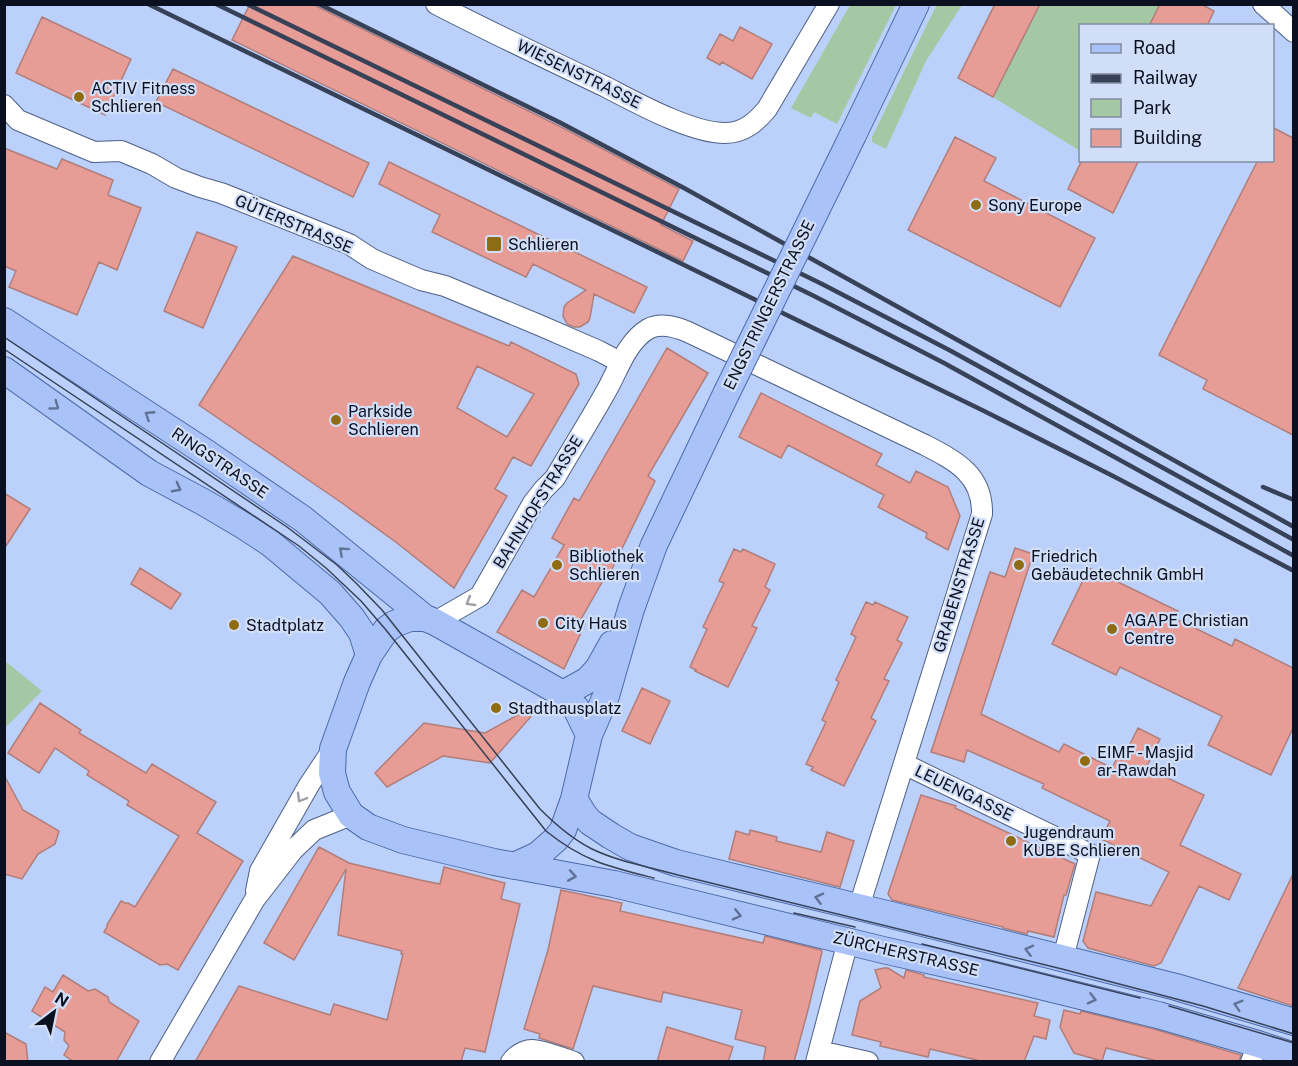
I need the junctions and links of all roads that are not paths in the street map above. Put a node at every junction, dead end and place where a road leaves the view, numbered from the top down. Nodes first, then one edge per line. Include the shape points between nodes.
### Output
1 (436, 4) edge
2 (829, 4) edge
3 (916, 4) edge
4 (1263, 4) edge
5 (1293, 32) edge
6 (4, 105) edge
7 (4, 321) edge
8 (620, 362) junction
9 (4, 370) edge
10 (631, 609) junction
11 (430, 620) junction
12 (369, 655) junction
13 (563, 694) junction
14 (589, 735) junction
15 (333, 749) junction
16 (903, 764) junction
17 (574, 799) junction
18 (351, 815) junction
19 (514, 866) junction
20 (255, 899) junction
21 (859, 907) junction
22 (848, 942) junction
23 (1063, 958) junction
24 (1293, 1022) edge
25 (1254, 1053) edge
26 (818, 1056) edge
27 (1293, 1056) edge
28 (160, 1062) edge
29 (511, 1062) edge
30 (574, 1062) edge
31 (868, 1062) edge

1 - 2 street, WIESENSTRASSE via 681,123 726,133 748,127 767,109
3 - 10 main road, ENGSTRINGERSTRASSE, bridge via 654,546
4 - 5 street
6 - 8 street, GÜTERSTRASSE via 18,120 94,152 121,151 184,181 349,244 372,259 539,325
11 -> 7 main road, RINGSTRASSE via 303,519
8 -> 11 street, BAHNHOFSTRASSE via 555,478 533,503 480,596
8 - 16 street, GRABENSTRASSE via 647,330 660,326 678,328 925,445 970,474 981,495 980,523
9 -> 12 main road via 149,473 270,543 330,593 362,633
10 - 13 main road, ENGSTRINGERSTRASSE via 598,669 588,680
10 - 14 main road, ENGSTRINGERSTRASSE via 606,696
11 - 12 main road via 410,618 394,624
11 - 13 main road, RINGSTRASSE
12 - 15 main road
13 - 14 main road via 576,708
14 - 17 main road
15 - 18 main road via 332,773
15 -> 20 street via 260,871
16 - 21 street, GRABENSTRASSE
16 - 23 street, LEUENGASSE via 1090,854
17 - 19 main road via 556,839 538,855
21 -> 17 main road, ZÜRCHERSTRASSE via 653,856 600,829
18 - 19 main road, ZÜRCHERSTRASSE via 368,827 403,840
18 - 20 street via 314,830
19 -> 22 main road, ZÜRCHERSTRASSE via 615,884
20 - 28 street
23 -> 21 main road, ZÜRCHERSTRASSE
22 -> 25 main road, ZÜRCHERSTRASSE via 1158,1015
22 - 26 street
24 -> 23 main road, ZÜRCHERSTRASSE
25 - 27 main road, ZÜRCHERSTRASSE
26 - 31 street
29 - 30 street via 520,1053 532,1050

